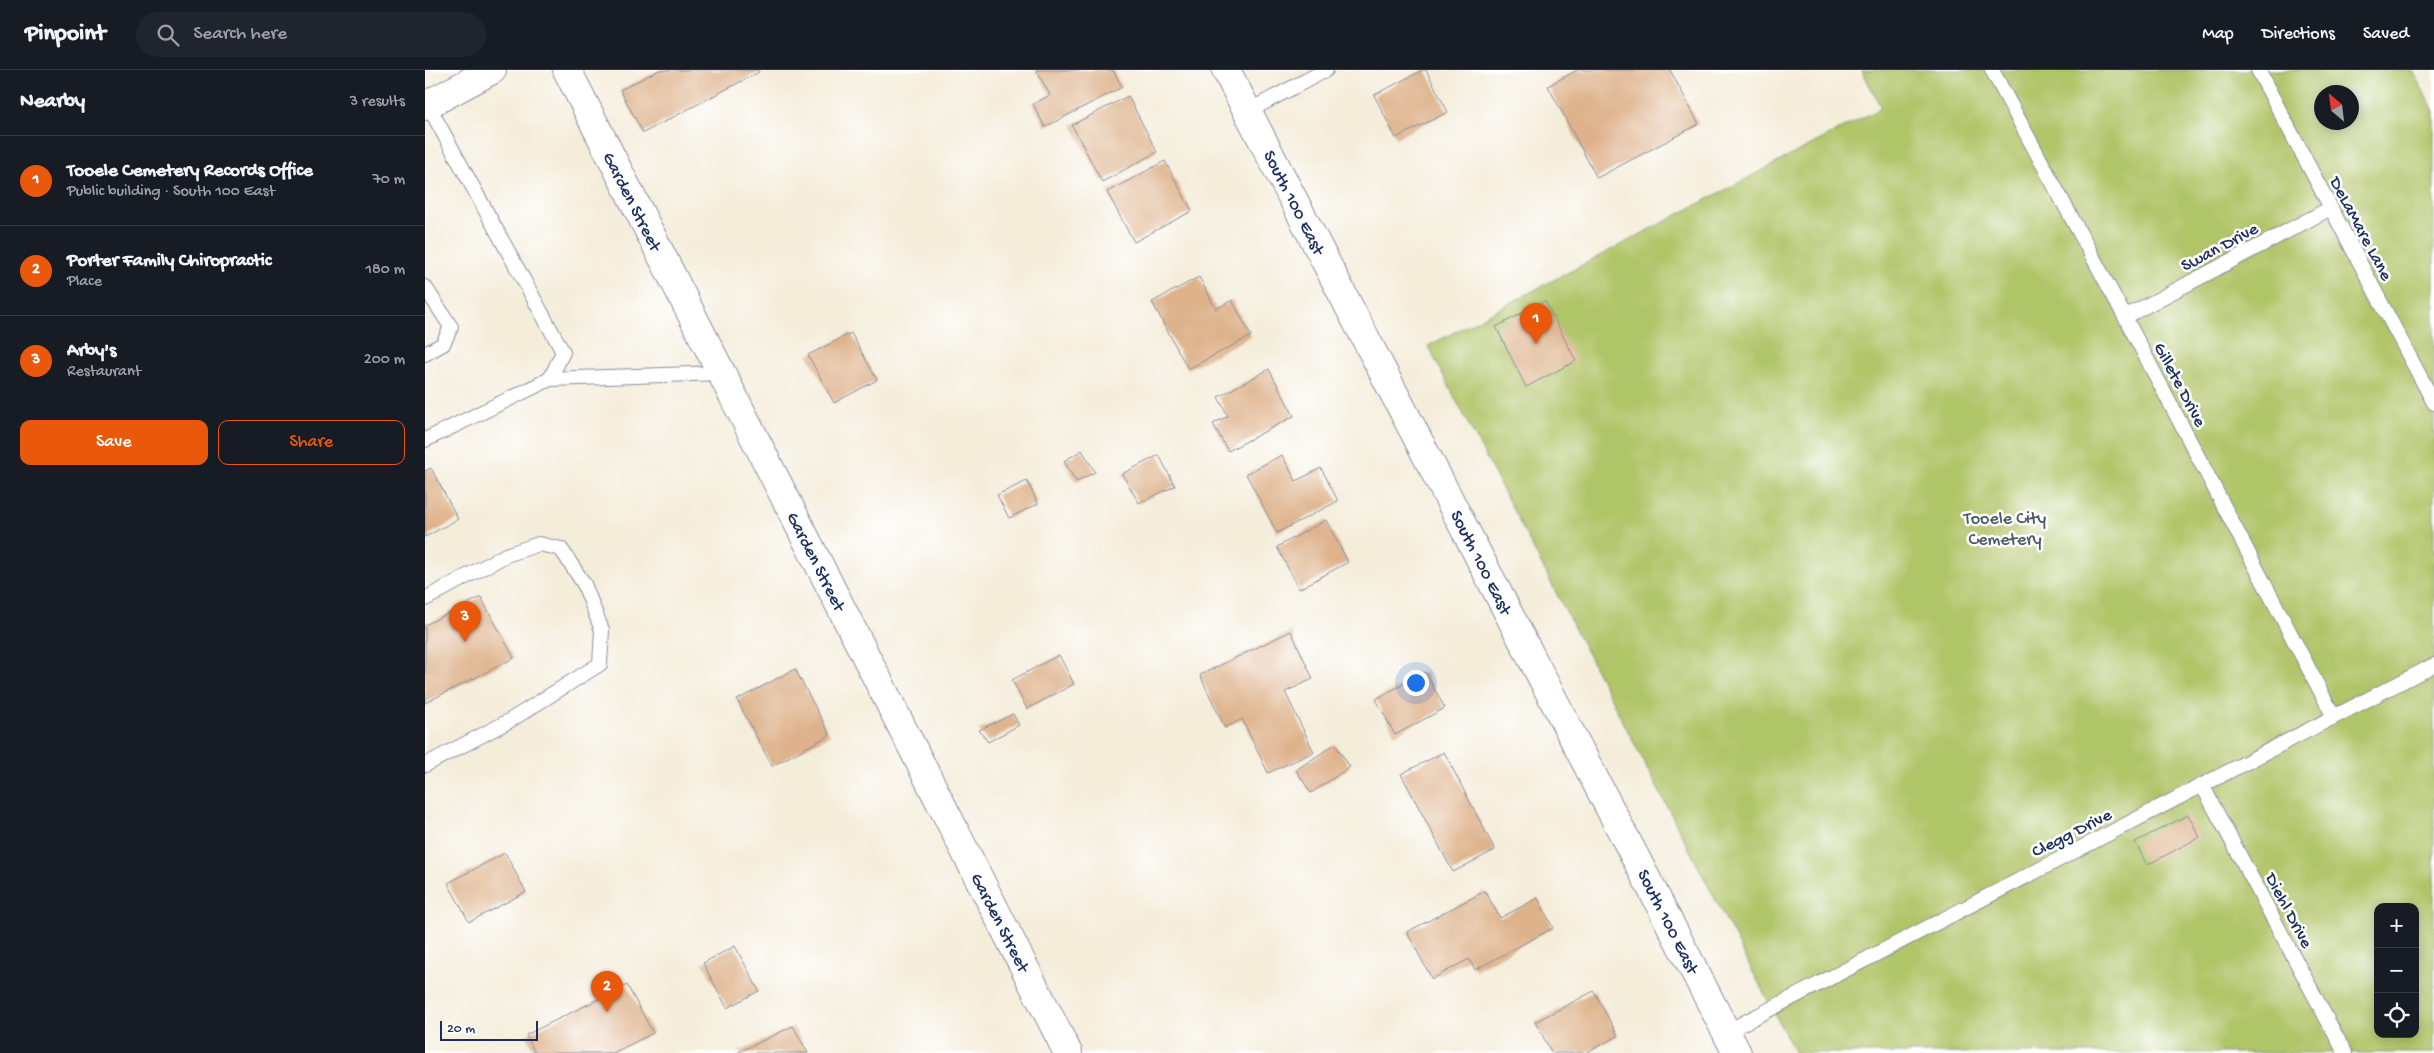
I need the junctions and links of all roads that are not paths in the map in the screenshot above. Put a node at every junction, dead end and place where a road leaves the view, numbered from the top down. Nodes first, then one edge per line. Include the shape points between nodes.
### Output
1 (492, 70) edge
2 (567, 70) edge
3 (1226, 70) edge
4 (1326, 70) edge
5 (1992, 70) edge
6 (2258, 70) edge
7 (426, 105) edge
8 (1248, 112) junction
9 (2331, 208) junction
10 (425, 287) edge
11 (2125, 317) junction
12 (425, 354) edge
13 (721, 373) junction
14 (550, 379) junction
15 (2434, 403) edge
16 (425, 440) edge
17 (425, 599) edge
18 (2434, 665) edge
19 (2334, 717) junction
20 (425, 765) edge
21 (2202, 785) junction
22 (1732, 1042) edge
23 (1068, 1053) edge
24 (2345, 1053) edge

1 - 7 street
2 - 13 street, Garden Street
3 - 8 street, South 100 East
4 - 8 lane
5 - 11 lane, Gillete Drive
6 - 9 lane, DeLaMare Lane
7 - 14 lane via 563,352
8 - 22 street, South 100 East
9 - 11 lane, Swan Drive
9 - 15 lane, DeLaMare Lane
10 - 12 lane via 451,327 443,344
11 - 19 lane, Gillete Drive
13 - 14 lane
13 - 23 street, Garden Street
14 - 16 lane
17 - 20 lane via 506,555 539,544 561,549 584,584 603,630 600,664 509,721
18 - 19 lane, Clegg Drive
19 - 21 lane, Clegg Drive
21 - 22 lane, Clegg Drive
21 - 24 lane, Diehl Drive

